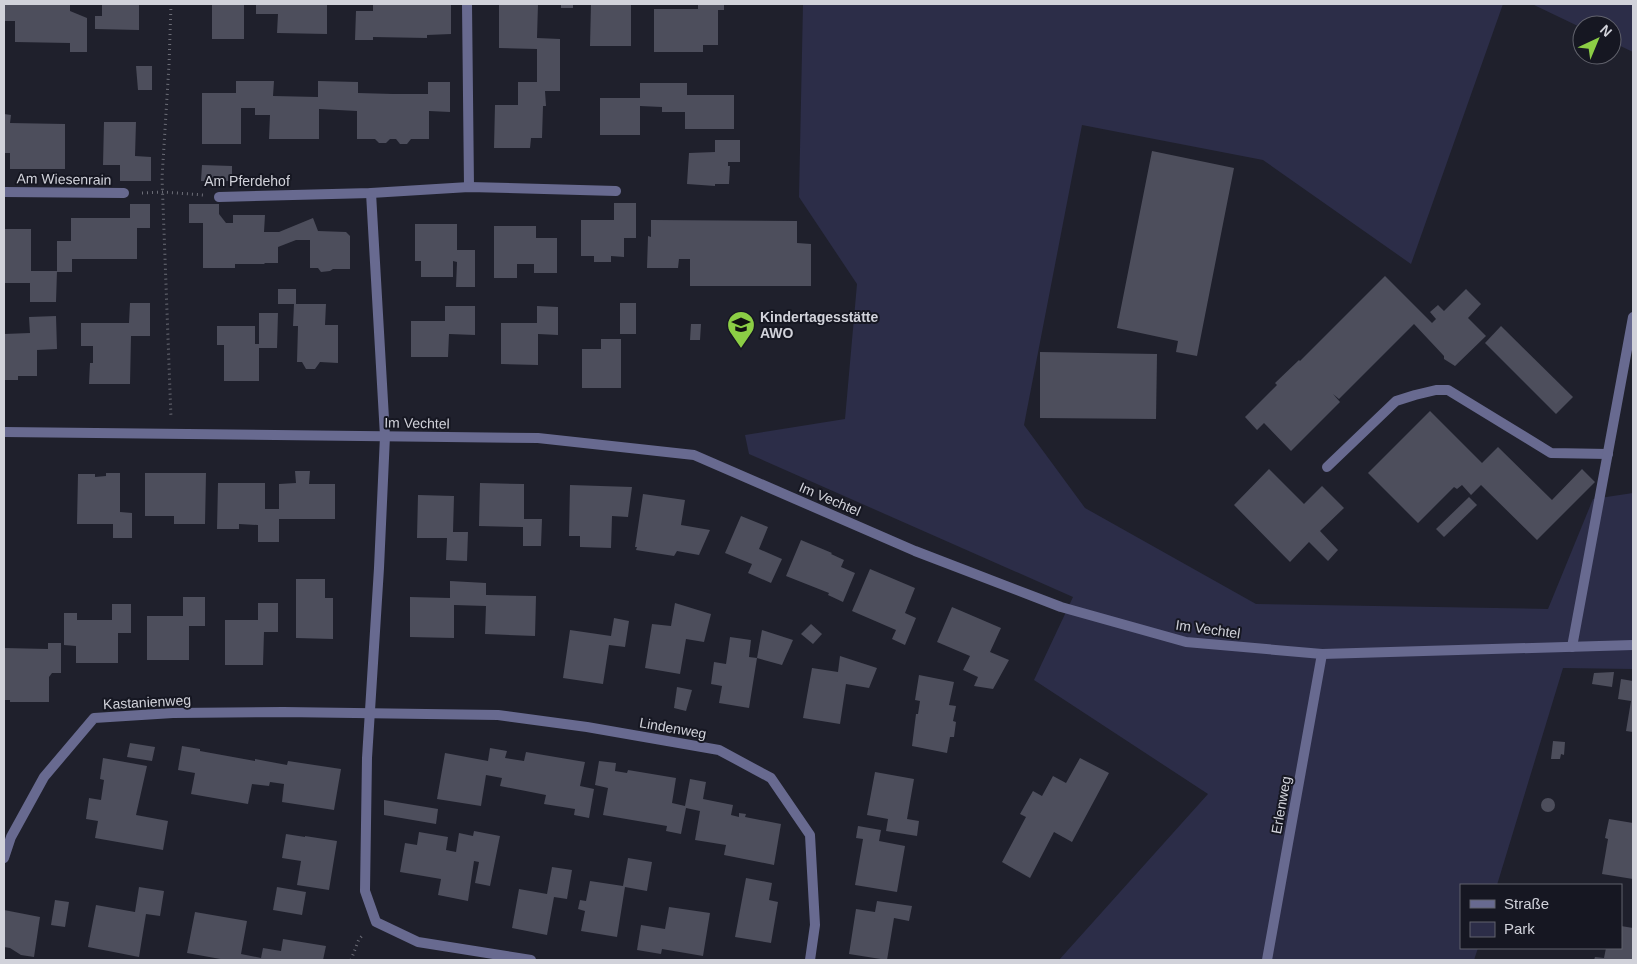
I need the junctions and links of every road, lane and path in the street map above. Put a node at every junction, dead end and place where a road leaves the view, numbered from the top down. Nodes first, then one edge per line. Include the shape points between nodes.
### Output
1 (170, 4) edge
2 (467, 4) edge
3 (469, 187) junction
4 (616, 191) dead end
5 (4, 192) edge
6 (162, 192) junction
7 (124, 193) joint
8 (371, 193) junction
9 (219, 197) joint
10 (1633, 317) edge
11 (4, 432) edge
12 (172, 434) junction
13 (385, 436) junction
14 (1608, 454) junction
15 (1327, 467) dead end
16 (1633, 646) edge
17 (1572, 647) junction
18 (1322, 654) junction
19 (370, 713) junction
20 (4, 858) edge
21 (376, 922) junction
22 (351, 960) edge
23 (531, 960) edge
24 (810, 960) edge
25 (1267, 960) edge

1 - 6 path
2 - 3 street
3 - 4 street, Am Pferdehof
3 - 8 street, Am Pferdehof
5 - 7 street, Am Wiesenrain
6 - 7 path, Am Pferdehof
6 - 9 path, Am Pferdehof
6 - 12 path
8 - 9 street, Am Pferdehof
8 - 13 street
10 - 14 street
11 - 12 street, Im Vechtel
12 - 13 street, Im Vechtel
13 - 18 street, Im Vechtel via 538,438 694,455 915,551 1061,607 1186,642
13 - 19 street
14 - 15 street via 1551,453 1448,390 1436,390 1396,401
14 - 17 street
16 - 17 street, Im Vechtel
17 - 18 street, Im Vechtel
18 - 25 street, Erlenweg
19 - 20 street, Kastanienweg via 173,713 94,718 44,776 11,837
19 - 21 street via 365,891
19 - 24 street, Lindenweg via 498,714 587,727 718,750 771,778 810,835 815,925
21 - 22 path via 359,939
21 - 23 street via 418,942

